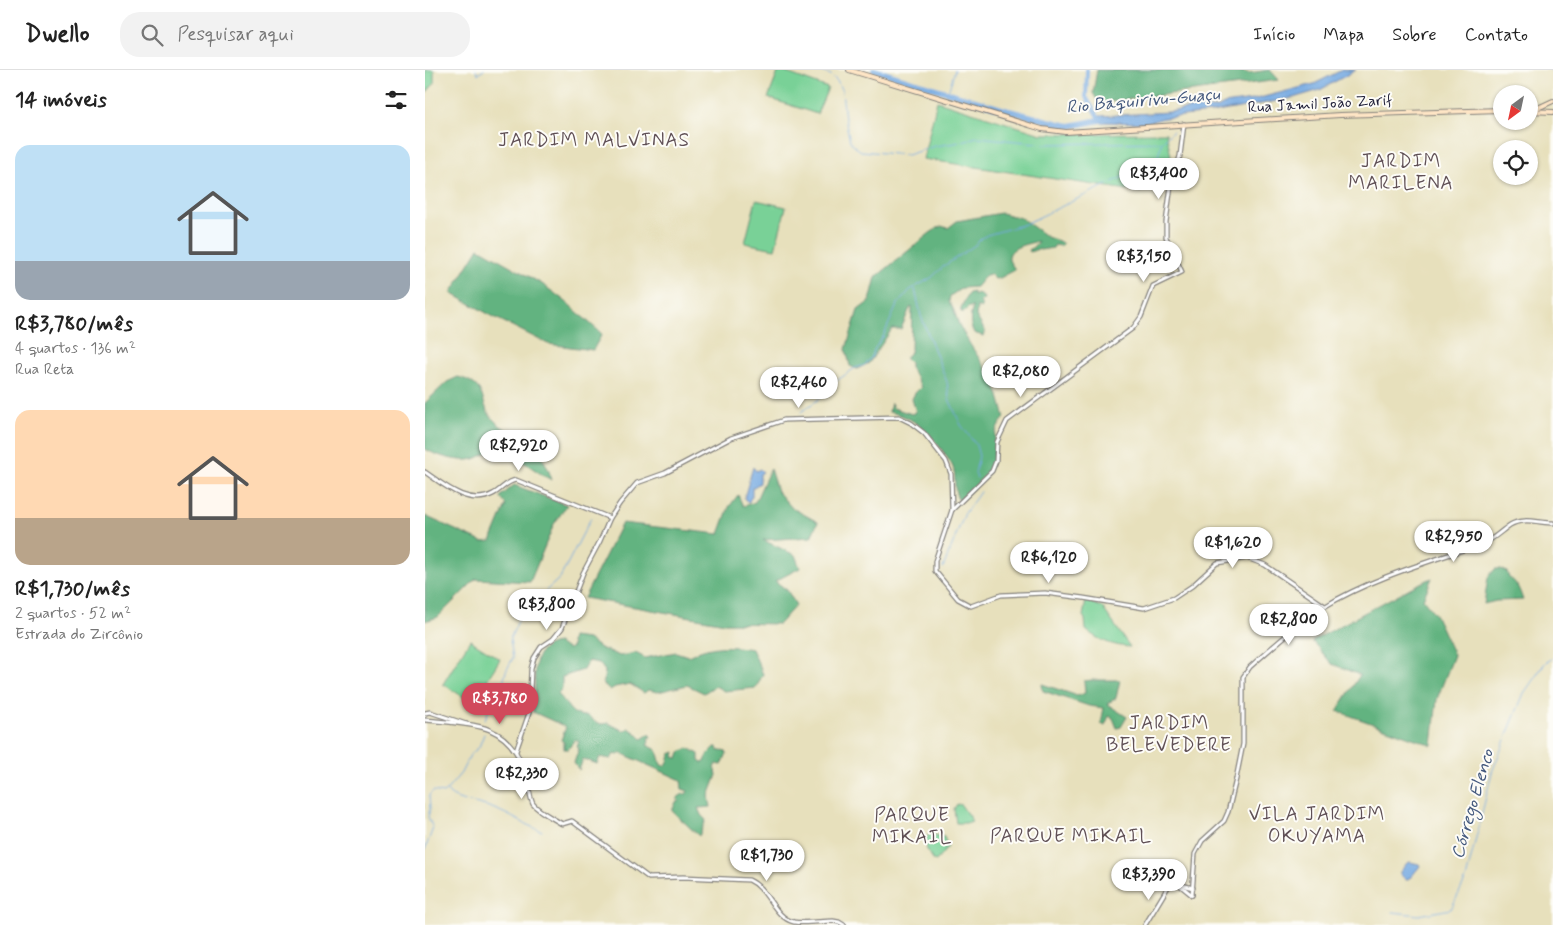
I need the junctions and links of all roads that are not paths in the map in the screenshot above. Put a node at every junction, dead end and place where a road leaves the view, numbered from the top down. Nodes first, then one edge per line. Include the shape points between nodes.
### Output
1 (849, 70) edge
2 (1553, 100) edge
3 (1538, 108) edge
4 (1493, 110) edge
5 (1538, 111) edge
6 (1553, 112) edge
7 (1184, 124) junction
8 (425, 472) edge
9 (952, 510) junction
10 (610, 518) junction
11 (1553, 523) edge
12 (1325, 606) junction
13 (425, 713) edge
14 (425, 720) edge
15 (469, 725) junction
16 (516, 751) junction
17 (1175, 881) junction
18 (1180, 885) junction
19 (1168, 887) junction
20 (1193, 888) junction
21 (844, 925) edge
22 (1145, 925) edge

1 - 7 main road, Rua Jamil João Zarif via 1042,129 1080,132
2 - 3 main road
4 - 7 main road, Rua Jamil João Zarif
5 - 6 main road
7 - 9 street via 1171,186 1166,232 1182,272 1153,286 1136,325 1007,421 997,442 992,471
8 - 10 street via 462,495 473,498 491,496 516,480
9 - 10 street via 949,467 924,433 911,422 885,416 783,420 731,438 665,473 637,483
9 - 12 street via 935,561 935,571 967,606 1001,595 1045,593 1144,608 1174,598 1217,563 1247,558 1265,565
10 - 16 street via 583,573 562,628 534,658 529,713
11 - 12 street via 1519,521 1487,542 1398,573
12 - 20 street via 1254,662 1243,677 1243,744 1238,770 1224,822 1202,841 1195,854
13 - 15 street
14 - 15 street
15 - 16 street via 489,729
16 - 21 street via 533,803 562,824 572,821 647,878 749,880 764,892 779,913 793,922 833,921
17 - 18 street
17 - 19 street
17 - 19 street via 1171,878
18 - 20 street
18 - 20 street via 1192,895
19 - 22 street

